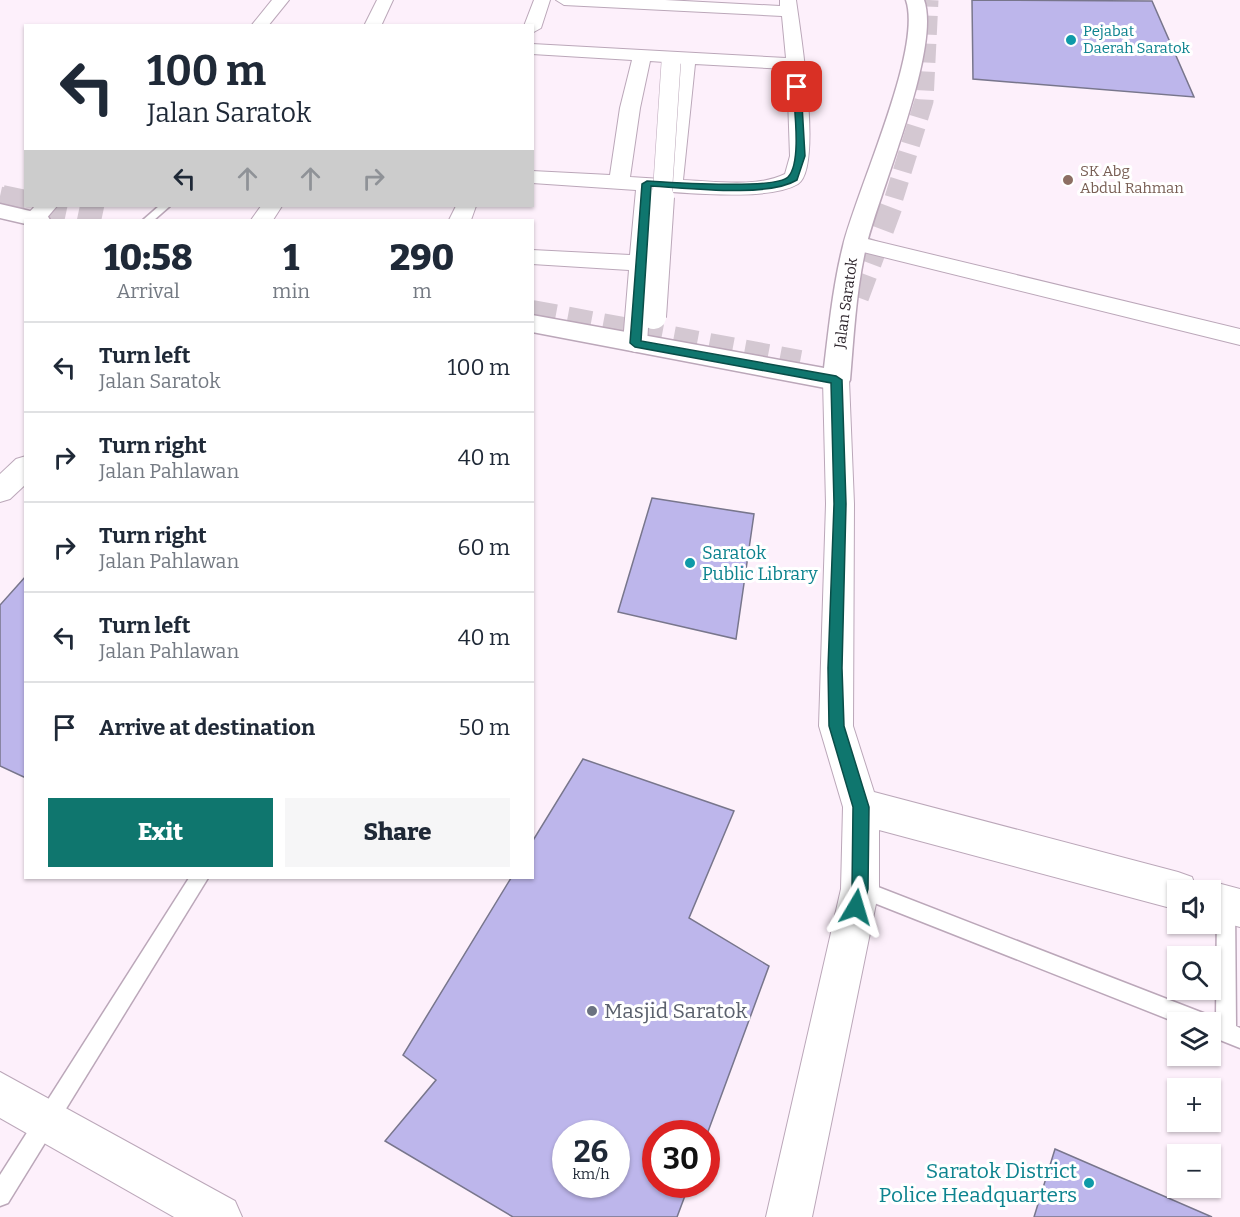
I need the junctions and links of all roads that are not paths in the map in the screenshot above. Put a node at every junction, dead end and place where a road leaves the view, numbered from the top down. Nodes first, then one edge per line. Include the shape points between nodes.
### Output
1 (281, 0) edge
2 (385, 0) edge
3 (542, 0) edge
4 (564, 0) edge
5 (915, 0) edge
6 (788, 5) edge
7 (261, 24) edge
8 (373, 24) edge
9 (533, 24) edge
10 (534, 49) edge
11 (642, 55) junction
12 (679, 61) junction
13 (796, 64) junction
14 (534, 177) edge
15 (619, 182) junction
16 (647, 184) junction
17 (672, 185) junction
18 (164, 207) edge
19 (0, 211) tunnel mouth
20 (40, 215) edge
21 (149, 219) edge
22 (855, 243) junction
23 (534, 257) edge
24 (641, 263) junction
25 (654, 317) dead end
26 (534, 323) edge
27 (1240, 337) edge
28 (635, 343) junction
29 (836, 380) junction
30 (24, 469) edge
31 (0, 491) edge
32 (861, 807) junction
33 (198, 879) edge
34 (1167, 888) edge
35 (860, 889) junction
36 (1226, 904) edge
37 (1175, 1012) edge
38 (1225, 1032) edge
39 (0, 1094) edge
40 (47, 1120) junction
41 (0, 1195) edge
42 (219, 1217) edge
43 (789, 1217) edge

1 - 7 street
2 - 8 street
3 - 9 street
4 - 6 street
5 - 22 main road, Jalan Saratok via 920,14 917,49
6 - 13 street
10 - 11 street
11 - 12 street
11 - 15 street
12 - 13 street
12 - 17 street
12 - 25 street, bridge
13 - 17 street via 800,156 793,178 783,184 753,187
14 - 15 street
15 - 16 street
16 - 17 street
16 - 24 street
18 - 21 lane
19 - 20 main road
22 - 27 street
22 - 29 main road, Jalan Saratok via 846,285
23 - 24 street
24 - 28 street
26 - 28 main road
28 - 29 main road
29 - 32 street via 840,504 836,726
30 - 31 street
32 - 34 street
32 - 35 street
33 - 40 lane
35 - 37 lane
35 - 43 street
36 - 38 lane
39 - 40 street
40 - 41 lane
40 - 42 street

